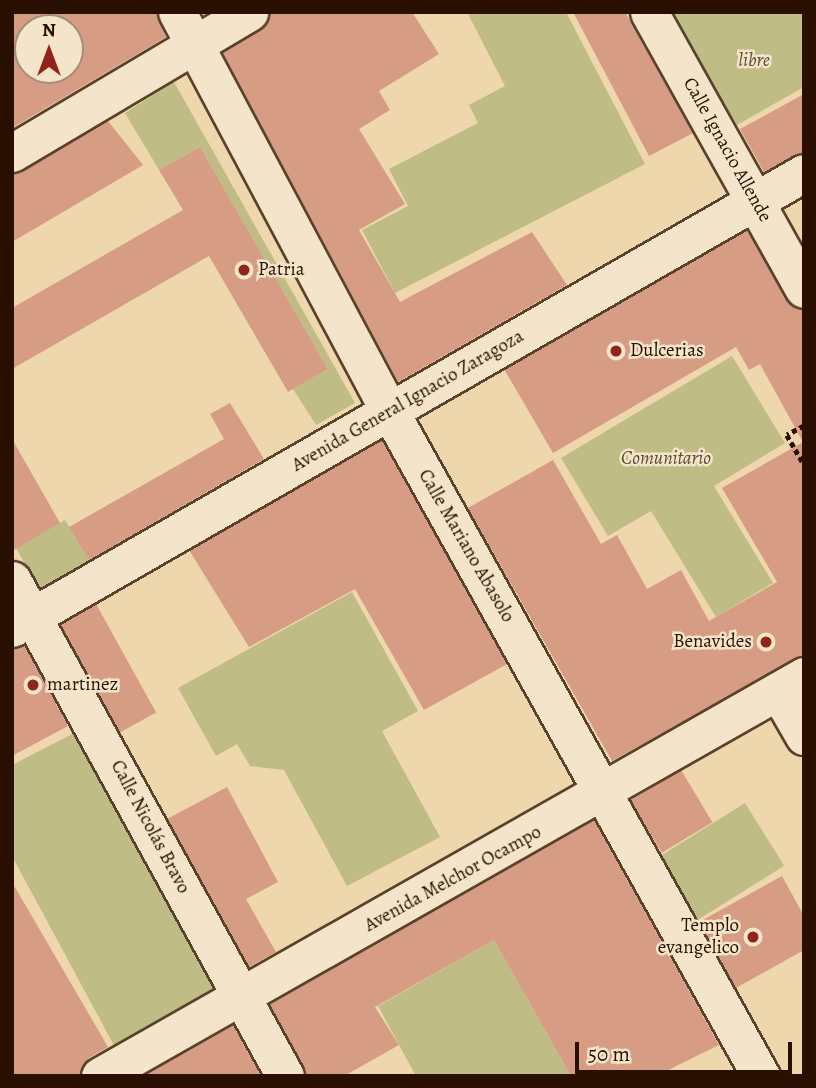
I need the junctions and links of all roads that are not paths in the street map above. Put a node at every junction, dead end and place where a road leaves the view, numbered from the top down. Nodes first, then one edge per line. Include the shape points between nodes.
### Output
1 (177, 12) edge
2 (249, 12) edge
3 (649, 12) edge
4 (195, 46) junction
5 (12, 153) edge
6 (804, 173) edge
7 (754, 200) junction
8 (804, 289) edge
9 (390, 412) junction
10 (12, 580) edge
11 (24, 622) edge
12 (791, 683) edge
13 (804, 736) edge
14 (607, 793) junction
15 (242, 997) junction
16 (100, 1076) edge
17 (285, 1076) edge
18 (761, 1076) edge

1 - 4 street, Calle Mariano Abasolo
2 - 4 street
3 - 7 street, Calle Ignacio Allende
4 - 5 street
4 - 9 street, Calle Mariano Abasolo
6 - 7 street, Avenida General Ignacio Zaragoza
7 - 8 street, Calle Ignacio Allende
7 - 9 street, Avenida General Ignacio Zaragoza
9 - 11 street, Avenida General Ignacio Zaragoza
9 - 14 street, Calle Mariano Abasolo
10 - 11 street, Calle Nicolás Bravo
11 - 15 street, Calle Nicolás Bravo
12 - 13 street
12 - 14 street, Avenida Melchor Ocampo
14 - 15 street, Avenida Melchor Ocampo
14 - 18 street, Calle Mariano Abasolo
15 - 16 street, Avenida Melchor Ocampo
15 - 17 street, Calle Nicolás Bravo

